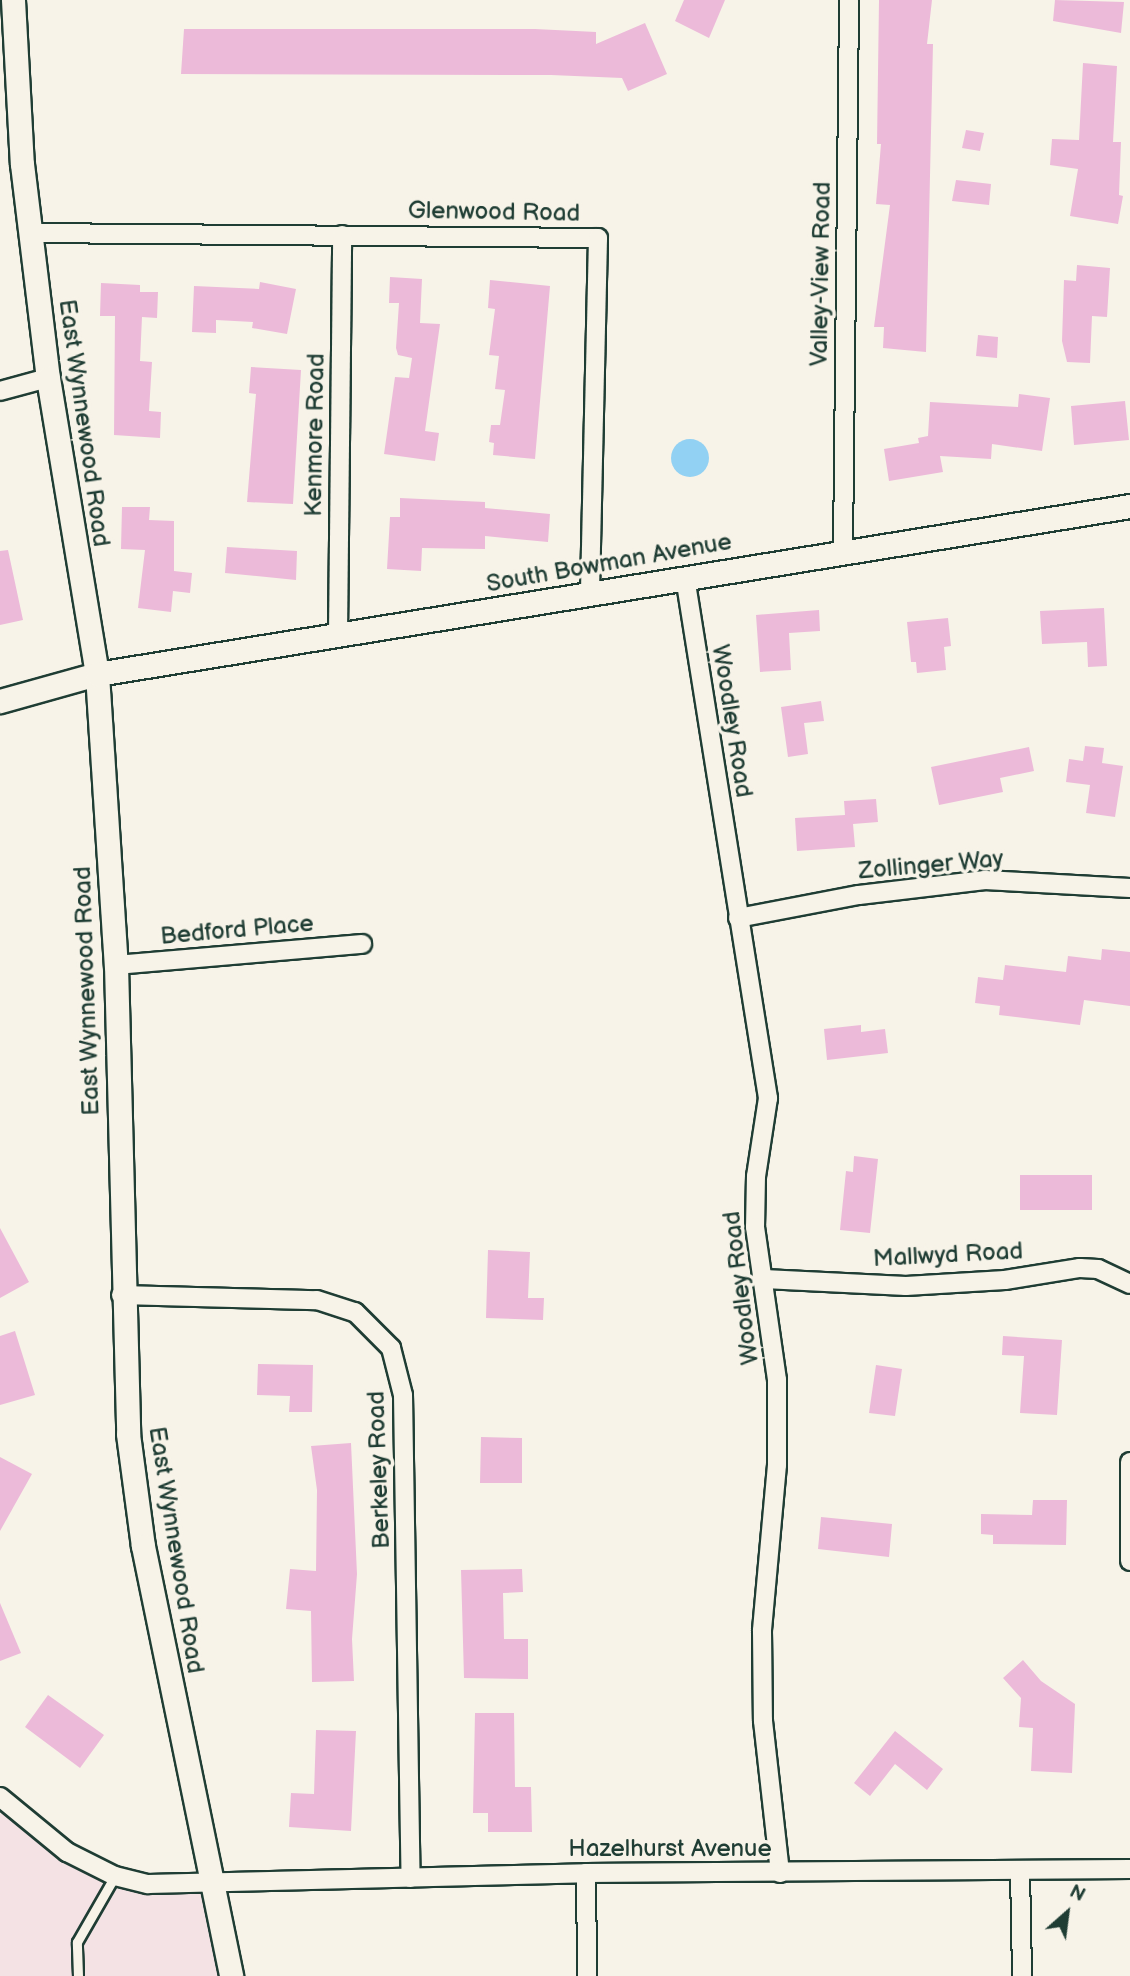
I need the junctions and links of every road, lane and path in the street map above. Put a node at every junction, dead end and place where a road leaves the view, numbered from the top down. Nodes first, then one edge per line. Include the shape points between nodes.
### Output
1 (13, 0) edge
2 (849, 0) edge
3 (32, 233) junction
4 (342, 235) junction
5 (48, 378) junction
6 (0, 391) edge
7 (1130, 506) edge
8 (843, 549) junction
9 (685, 577) junction
10 (590, 594) junction
11 (338, 635) junction
12 (97, 674) junction
13 (0, 701) edge
14 (1130, 888) edge
15 (738, 918) junction
16 (362, 944) dead end
17 (116, 965) junction
18 (764, 1279) junction
19 (1130, 1284) edge
20 (121, 1295) junction
21 (1130, 1462) edge
22 (1130, 1561) edge
23 (0, 1797) edge
24 (1130, 1869) edge
25 (1020, 1870) junction
26 (586, 1873) junction
27 (780, 1873) junction
28 (115, 1877) junction
29 (411, 1878) junction
30 (211, 1881) junction
31 (78, 1976) edge
32 (231, 1976) edge
33 (586, 1976) edge
34 (1022, 1976) edge

1 - 3 street, East Wynnewood Road via 22,164
2 - 8 street, Valley-View Road
3 - 4 street, Glenwood Road
3 - 5 street, East Wynnewood Road
4 - 10 street, Glenwood Road via 598,238
4 - 11 street, Kenmore Road
5 - 6 street
5 - 12 street, East Wynnewood Road
7 - 8 street, South Bowman Avenue
8 - 9 street, South Bowman Avenue
9 - 10 street, South Bowman Avenue
9 - 15 street, Woodley Road
10 - 11 street, South Bowman Avenue
11 - 12 street, South Bowman Avenue
12 - 13 street, South Bowman Avenue
12 - 17 street, East Wynnewood Road
14 - 15 street, Zollinger Way via 985,880 859,895
15 - 18 street, Woodley Road via 768,1098 756,1176 755,1227
16 - 17 street, Bedford Place
17 - 20 street, East Wynnewood Road
18 - 19 street, Mallwyd Road via 906,1286 1005,1280 1080,1268 1098,1269
18 - 27 street, Woodley Road via 777,1380 777,1465 762,1631 763,1721
20 - 29 street, Berkeley Road via 317,1300 355,1312 391,1348 403,1395
20 - 30 street, East Wynnewood Road via 128,1434 144,1546
21 - 22 street
23 - 28 street, Hazelhurst Avenue via 67,1852
24 - 25 street, Hazelhurst Avenue
25 - 27 street, Hazelhurst Avenue
25 - 34 street
26 - 27 street, Hazelhurst Avenue
26 - 29 street, Hazelhurst Avenue
26 - 33 street
28 - 30 street, Hazelhurst Avenue via 148,1884
28 - 31 lane via 77,1942
29 - 30 street, Hazelhurst Avenue
30 - 32 street, East Wynnewood Road

